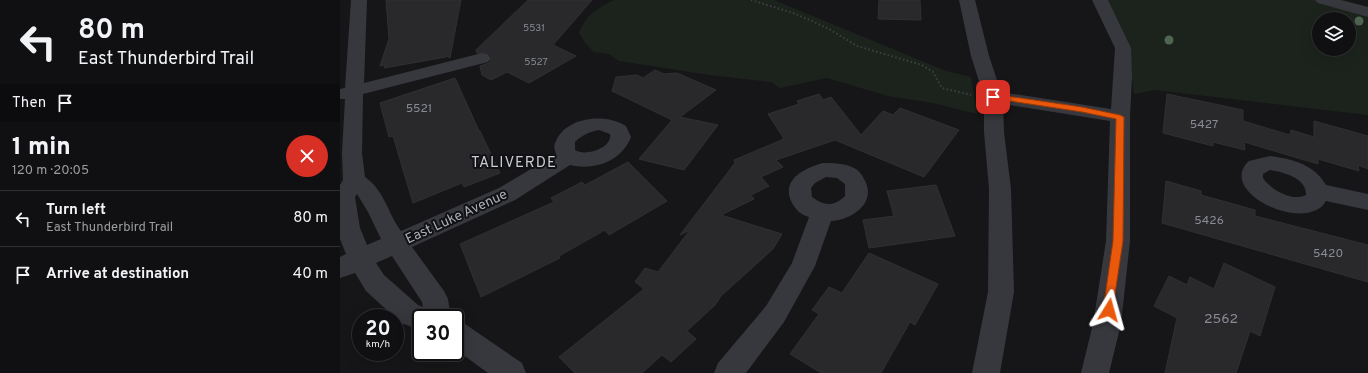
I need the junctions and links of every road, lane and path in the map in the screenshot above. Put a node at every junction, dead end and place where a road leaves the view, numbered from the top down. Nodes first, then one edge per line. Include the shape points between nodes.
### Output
1 (359, 0) edge
2 (751, 0) edge
3 (967, 0) edge
4 (1100, 0) edge
5 (1323, 0) edge
6 (1368, 12) edge
7 (482, 58) dead end
8 (347, 93) edge
9 (993, 97) junction
10 (1120, 117) junction
11 (568, 156) dead end
12 (354, 180) junction
13 (1318, 191) dead end
14 (1368, 202) edge
15 (822, 213) dead end
16 (396, 244) junction
17 (350, 264) edge
18 (436, 309) edge
19 (412, 316) edge
20 (464, 339) edge
21 (512, 373) edge
22 (728, 373) edge
23 (986, 373) edge
24 (1095, 373) edge

1 - 8 street
2 - 9 path via 812,21 857,46 922,65 933,72 942,88
3 - 9 street
4 - 10 street via 1124,48
5 - 6 street
7 - 8 street
8 - 12 street
9 - 10 street
9 - 23 street via 1000,189 1001,292
10 - 24 street via 1118,241 1107,324
11 - 16 street, East Luke Avenue via 507,194
12 - 16 street via 366,188
12 - 17 street via 344,197
13 - 14 street
15 - 22 street via 803,266 775,314
16 - 17 street, East Luke Avenue
16 - 18 street via 435,300
17 - 19 street
20 - 21 street

